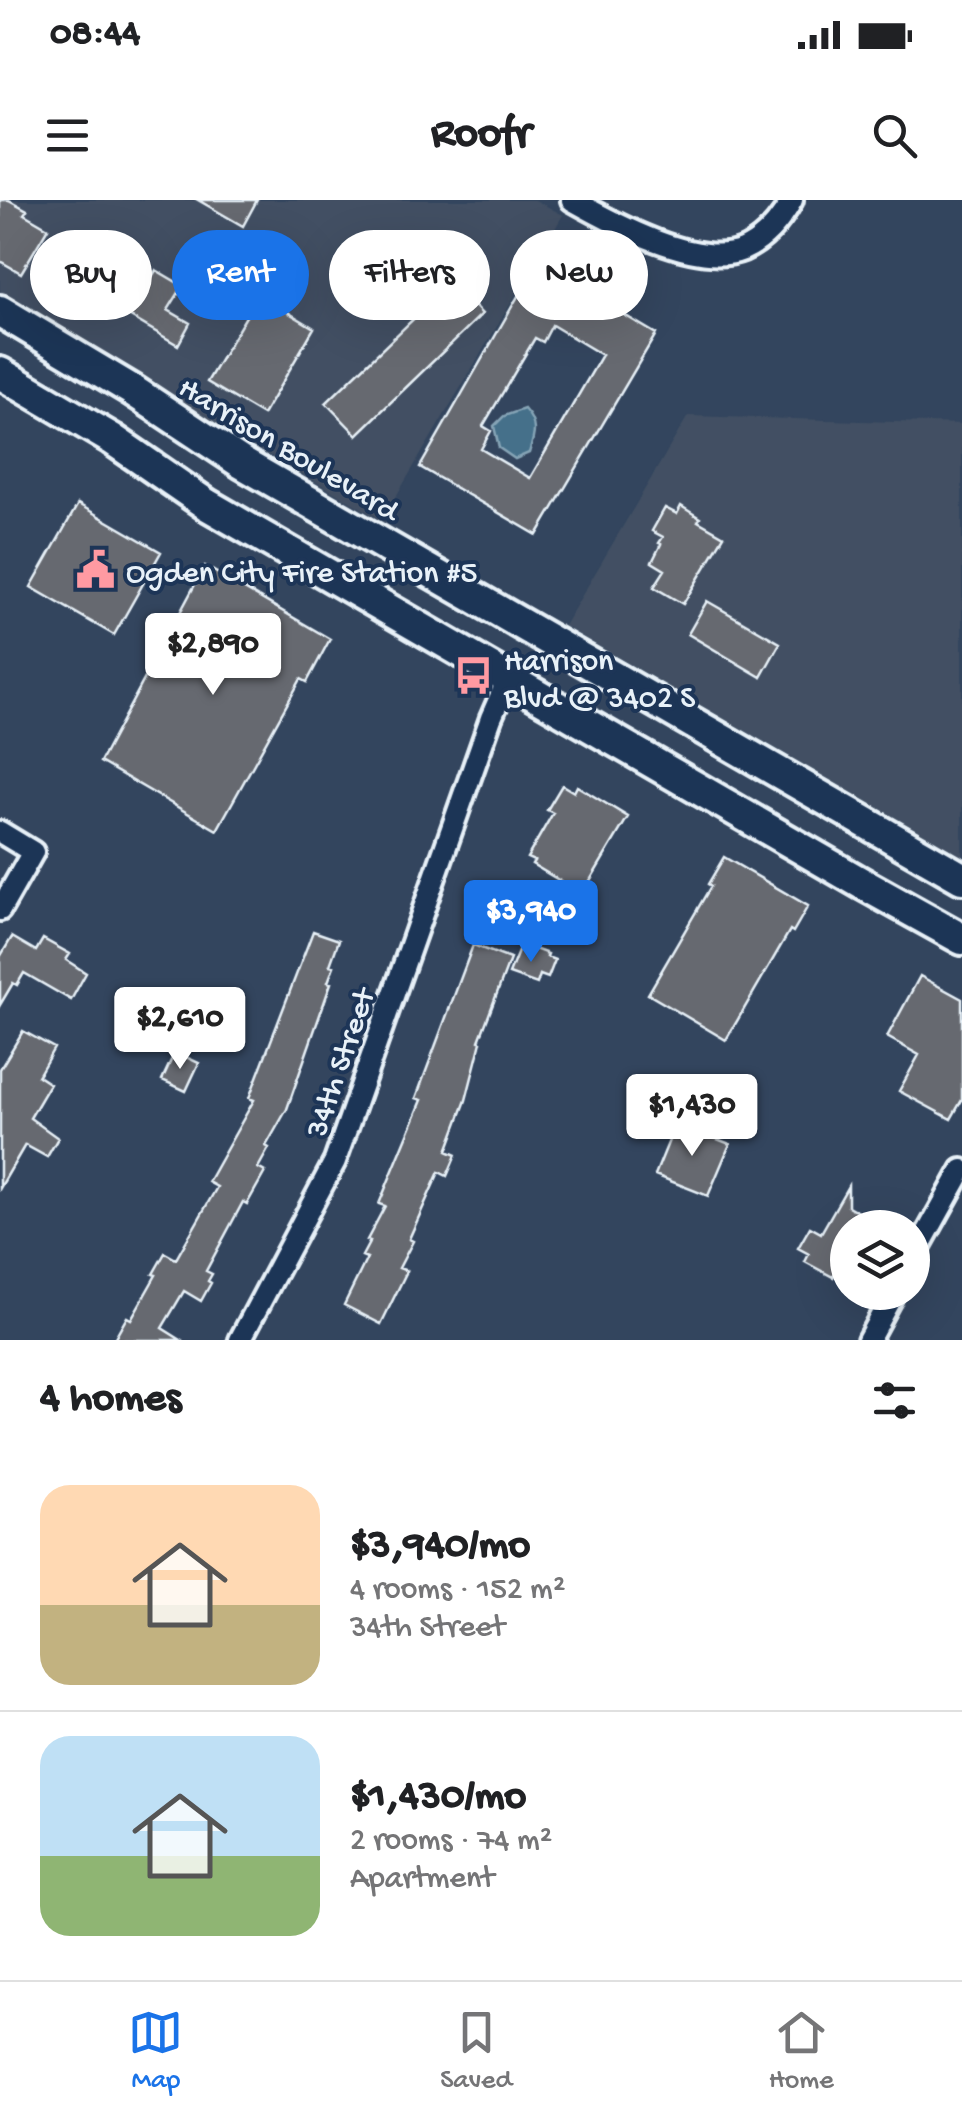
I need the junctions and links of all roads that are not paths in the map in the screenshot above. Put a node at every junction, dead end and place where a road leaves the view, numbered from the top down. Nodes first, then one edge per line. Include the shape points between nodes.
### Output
1 (572, 200) edge
2 (792, 200) edge
3 (0, 312) edge
4 (0, 373) edge
5 (508, 679) junction
6 (0, 832) edge
7 (962, 878) edge
8 (0, 910) edge
9 (962, 939) edge
10 (962, 1170) edge
11 (930, 1228) edge
12 (884, 1310) edge
13 (240, 1340) edge
14 (868, 1340) edge

1 - 2 street via 645,236 696,253 723,254 766,235
3 - 7 main road, Harrison Boulevard via 242,464
4 - 5 main road via 206,504
5 - 9 main road
5 - 13 street, 34th Street via 335,1162
6 - 8 street via 34,852
10 - 11 street
12 - 14 street

